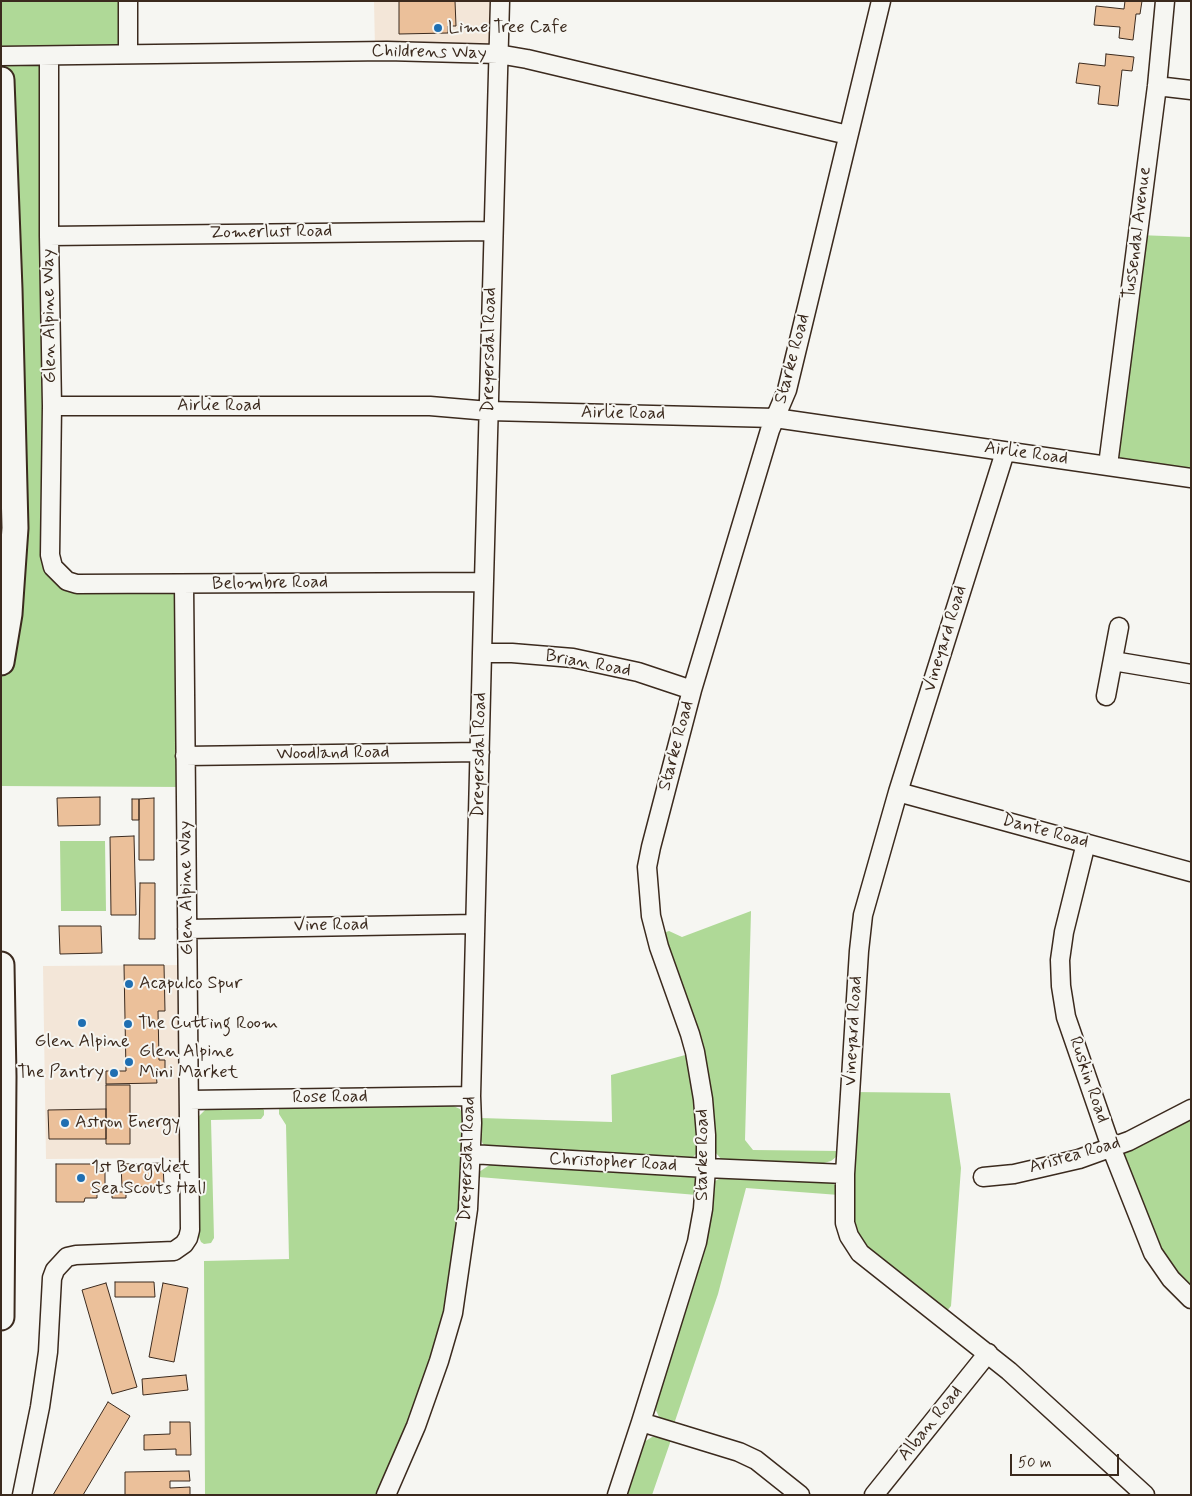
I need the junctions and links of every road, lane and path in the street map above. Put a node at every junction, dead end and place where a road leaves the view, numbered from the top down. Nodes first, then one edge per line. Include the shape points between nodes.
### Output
1 (128, 1) edge
2 (500, 1) edge
3 (881, 1) edge
4 (1165, 1) edge
5 (128, 54) junction
6 (498, 54) junction
7 (1, 56) edge
8 (49, 56) junction
9 (1, 80) edge
10 (1157, 86) junction
11 (1191, 90) edge
12 (848, 135) junction
13 (493, 231) junction
14 (49, 236) junction
15 (52, 406) junction
16 (489, 411) junction
17 (775, 418) junction
18 (1004, 452) junction
19 (1108, 465) junction
20 (1191, 478) edge
21 (59, 574) joint
22 (484, 582) junction
23 (184, 584) junction
24 (1119, 627) dead end
25 (482, 653) junction
26 (1113, 661) junction
27 (1, 662) edge
28 (1191, 674) edge
29 (692, 690) junction
30 (1106, 696) dead end
31 (480, 752) junction
32 (185, 756) junction
33 (898, 792) junction
34 (1086, 843) junction
35 (1191, 872) edge
36 (475, 924) junction
37 (187, 929) junction
38 (1, 965) edge
39 (471, 1096) junction
40 (189, 1100) junction
41 (1191, 1109) edge
42 (1111, 1147) junction
43 (471, 1154) junction
44 (706, 1168) junction
45 (845, 1174) junction
46 (983, 1177) dead end
47 (2, 1238) edge
48 (1191, 1299) edge
49 (1, 1317) edge
50 (988, 1354) junction
51 (641, 1422) junction
52 (22, 1495) edge
53 (386, 1495) edge
54 (617, 1495) edge
55 (800, 1495) edge
56 (874, 1495) edge
57 (1144, 1495) edge

1 - 5 street
2 - 6 street, Dreyersdal Road
3 - 12 street, Starke Road
4 - 10 street, Tussendal Avenue
5 - 6 street, Childrens Way via 387,51
5 - 8 street, Childrens Way
6 - 12 street, Childrens Way
6 - 13 street, Dreyersdal Road
7 - 8 street, Childrens Way
8 - 14 street, Glen Alpine Way
9 - 27 main road via 15,528 9,614
10 - 11 street
10 - 19 street, Tussendal Avenue
12 - 17 street, Starke Road via 790,380
13 - 14 street, Zomerlust Road
13 - 16 street, Dreyersdal Road
14 - 15 street, Glen Alpine Way
15 - 16 street, Airlie Road via 411,406
15 - 21 street, Glen Alpine Way via 50,555
16 - 17 street, Airlie Road
16 - 22 street, Dreyersdal Road
17 - 18 street, Airlie Road
17 - 29 street, Starke Road
18 - 19 street, Airlie Road
18 - 33 street, Vineyard Road
19 - 20 street, Airlie Road
21 - 23 street, Belombre Road via 66,581 77,584
22 - 23 street, Belombre Road
22 - 25 street, Dreyersdal Road
23 - 32 street, Glen Alpine Way
24 - 26 street
25 - 29 street, Brian Road via 573,658 638,672
25 - 31 street, Dreyersdal Road
26 - 28 street
26 - 30 street
29 - 44 street, Starke Road via 647,867 651,916 659,947 695,1052 703,1099
31 - 32 street, Woodland Road
31 - 36 street, Dreyersdal Road
32 - 37 street, Glen Alpine Way
33 - 34 street, Dante Road
33 - 45 street, Vineyard Road via 860,933
34 - 35 street, Dante Road
34 - 42 street, Ruskin Road via 1064,932 1061,986 1066,1017
36 - 37 street, Vine Road
36 - 39 street, Dreyersdal Road
37 - 40 street, Glen Alpine Way
38 - 47 main road via 4,1077
39 - 40 street, Rose Road
39 - 43 street, Dreyersdal Road
40 - 52 street, Glen Alpine Way via 188,1238 179,1248 167,1252 67,1257 55,1270 40,1408
41 - 42 street, Aristea Road
42 - 46 street, Aristea Road via 1071,1161 1014,1174
42 - 48 street, Ruskin Road via 1153,1253 1171,1280
43 - 44 street, Christopher Road
43 - 53 street, Dreyersdal Road via 468,1209 453,1313 416,1426
44 - 45 street, Christopher Road
44 - 51 street, Starke Road via 697,1242
45 - 50 street, Vineyard Road via 846,1223 856,1249
47 - 49 main road
50 - 56 street, Alban Road
50 - 57 street, Vineyard Road
51 - 54 street, Starke Road
51 - 55 street via 739,1452 756,1460

